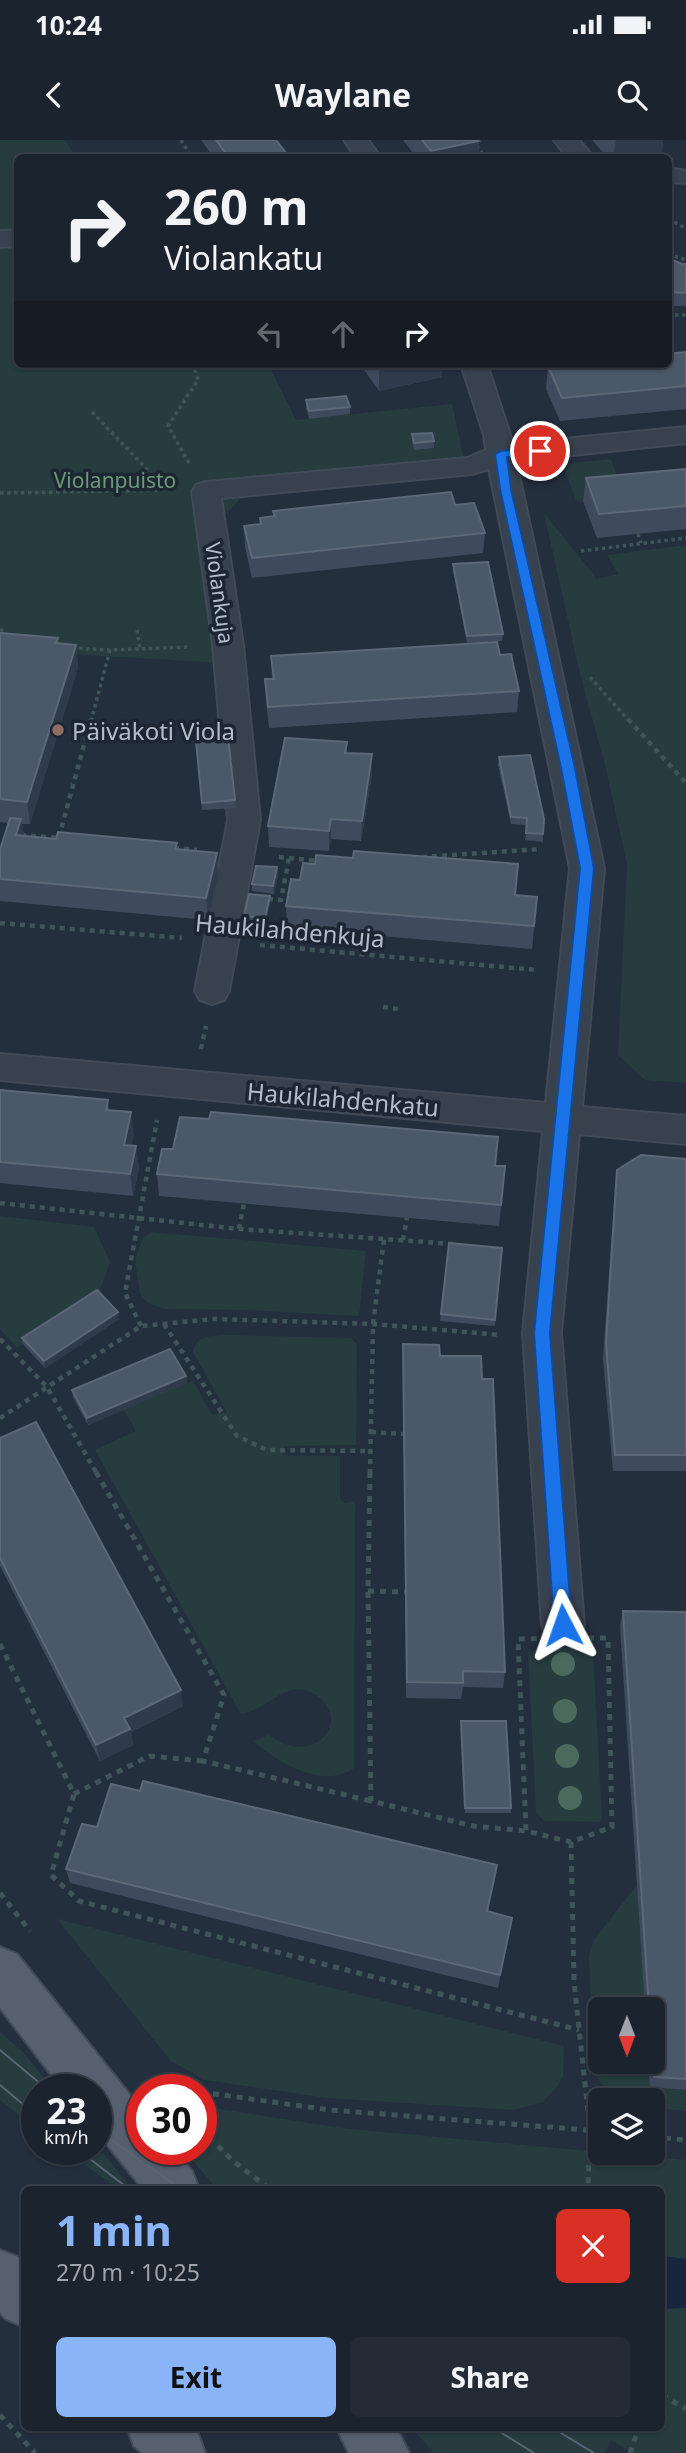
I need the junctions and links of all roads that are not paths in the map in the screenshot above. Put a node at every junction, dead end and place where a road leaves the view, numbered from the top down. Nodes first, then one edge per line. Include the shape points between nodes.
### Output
1 (566, 140) edge
2 (578, 154) edge
3 (475, 368) edge
4 (686, 435) edge
5 (501, 454) junction
6 (212, 991) dead end
7 (0, 1068) edge
8 (562, 1118) junction
9 (686, 1130) edge
10 (563, 1625) dead end
11 (0, 1970) edge
12 (82, 2074) edge
13 (112, 2112) edge
14 (172, 2186) edge
15 (0, 2274) edge
16 (21, 2298) edge
17 (157, 2431) edge
18 (365, 2431) edge
19 (179, 2453) edge
20 (383, 2453) edge

1 - 2 street
3 - 5 street
4 - 5 street
5 - 6 street, Violankuja via 472,466 206,491 228,645 244,820
5 - 8 street via 587,868
7 - 8 street, Haukilahdenkatu
8 - 9 street, Haukilahdenkatu
8 - 10 street via 542,1333
11 - 12 main road
13 - 14 main road
15 - 16 main road
17 - 19 main road
18 - 20 main road

